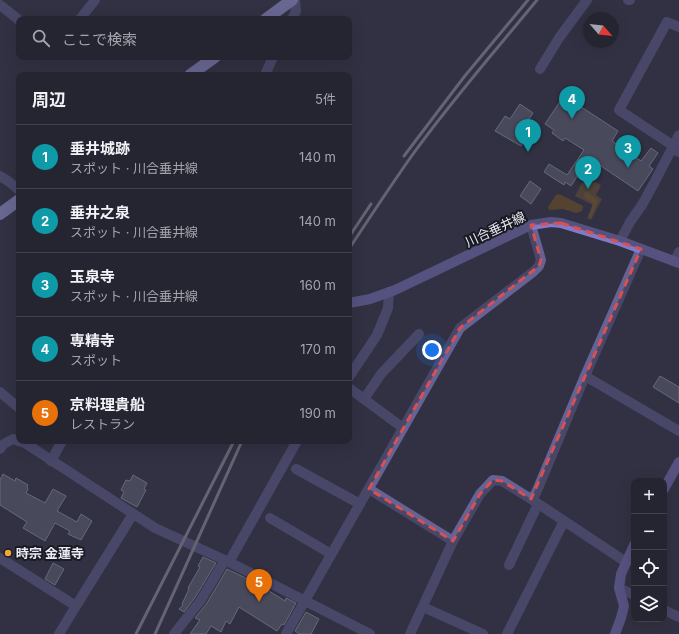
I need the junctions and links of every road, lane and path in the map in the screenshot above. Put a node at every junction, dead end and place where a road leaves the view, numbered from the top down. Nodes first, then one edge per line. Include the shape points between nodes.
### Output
1 (96, 0) edge
2 (292, 0) edge
3 (295, 0) edge
4 (587, 0) edge
5 (0, 5) edge
6 (83, 16) edge
7 (270, 16) edge
8 (294, 16) edge
9 (16, 18) edge
10 (679, 28) edge
11 (211, 60) edge
12 (272, 60) edge
13 (540, 69) dead end
14 (194, 72) edge
15 (266, 72) edge
16 (679, 135) edge
17 (676, 150) edge
18 (0, 176) edge
19 (16, 188) edge
20 (16, 202) edge
21 (0, 214) edge
22 (531, 225) junction
23 (620, 241) junction
24 (642, 249) junction
25 (678, 258) edge
26 (389, 292) junction
27 (352, 302) edge
28 (419, 334) dead end
29 (352, 372) edge
30 (585, 376) junction
31 (352, 390) edge
32 (0, 392) edge
33 (364, 399) junction
34 (16, 405) edge
35 (403, 428) junction
36 (679, 431) edge
37 (16, 439) edge
38 (25, 444) edge
39 (60, 444) edge
40 (295, 444) edge
41 (0, 449) edge
42 (51, 461) junction
43 (679, 462) edge
44 (296, 469) dead end
45 (667, 484) edge
46 (369, 489) junction
47 (535, 501) junction
48 (360, 504) junction
49 (133, 514) junction
50 (270, 518) dead end
51 (564, 521) junction
52 (453, 541) junction
53 (632, 550) edge
54 (331, 554) junction
55 (0, 558) edge
56 (227, 561) junction
57 (626, 562) junction
58 (510, 565) dead end
59 (619, 588) junction
60 (631, 594) edge
61 (305, 600) junction
62 (76, 606) junction
63 (423, 606) junction
64 (667, 611) edge
65 (679, 617) edge
66 (59, 634) edge
67 (174, 634) edge
68 (286, 634) edge
69 (370, 634) edge
70 (410, 634) edge
71 (483, 634) edge
72 (507, 634) edge
73 (616, 634) edge

1 - 6 street
2 - 7 highway
3 - 8 street via 296,11
4 - 13 street
5 - 9 street
10 - 17 street via 667,22 620,110
11 - 14 highway
12 - 15 street
16 - 17 street
17 - 23 street
18 - 19 street
20 - 21 highway
22 - 23 main road, 川合垂井線 via 561,223
22 - 26 main road, 川合垂井線
22 - 35 street via 540,260 538,266 460,328
23 - 24 main road, 川合垂井線
24 - 25 main road, 川合垂井線
24 - 30 street
26 - 27 main road, 川合垂井線
26 - 29 street via 388,308 377,335
28 - 33 street via 381,374
30 - 36 street
30 - 47 street via 536,492
31 - 33 street
32 - 34 street
33 - 35 street
35 - 46 street
37 - 41 street via 13,438
38 - 42 street
39 - 42 street
40 - 56 street
42 - 49 street
43 - 45 main road
44 - 48 street
46 - 48 street
46 - 52 street
47 - 51 street
47 - 52 street via 502,481 493,480 480,494
47 - 58 street
48 - 54 street
49 - 56 street via 155,528
49 - 62 street
50 - 54 street
51 - 57 street
51 - 72 street
52 - 63 street
53 - 57 main road
54 - 61 street
55 - 62 street
56 - 61 street
56 - 67 street
57 - 59 main road
59 - 60 street
59 - 73 main road via 624,606
61 - 68 street
61 - 69 street
62 - 66 street
63 - 70 street
63 - 71 street
64 - 65 street

